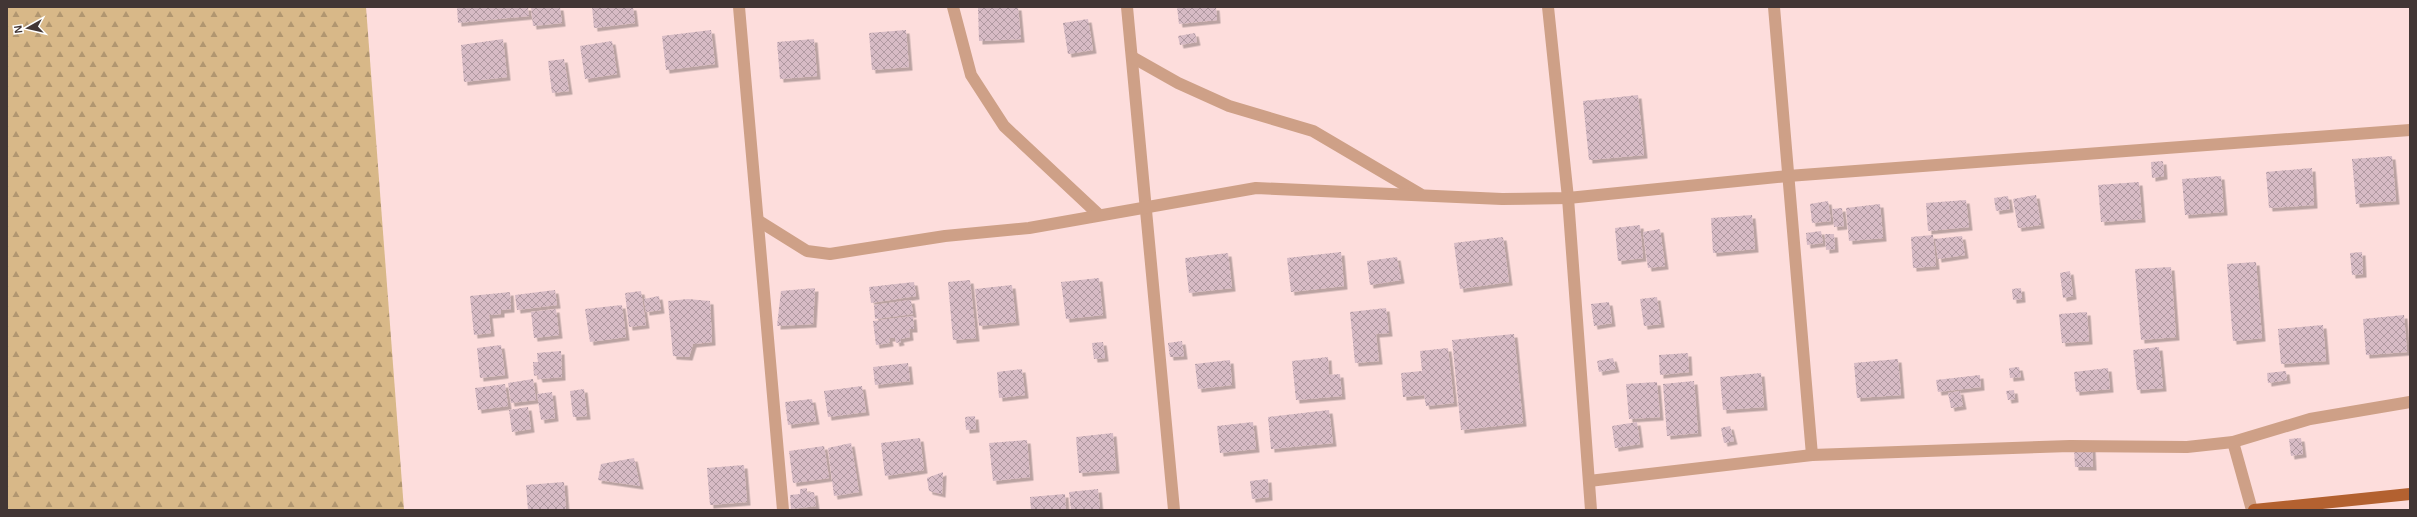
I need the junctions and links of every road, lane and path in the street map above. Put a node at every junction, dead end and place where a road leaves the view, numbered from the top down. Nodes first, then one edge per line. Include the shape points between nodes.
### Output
1 (739, 7) edge
2 (953, 7) edge
3 (1127, 7) edge
4 (1548, 7) edge
5 (1774, 7) edge
6 (1132, 57) junction
7 (2410, 130) edge
8 (1788, 176) junction
9 (1421, 194) junction
10 (1568, 198) junction
11 (1145, 209) junction
12 (1098, 214) junction
13 (759, 221) junction
14 (2410, 402) edge
15 (2233, 442) junction
16 (1812, 455) junction
17 (1589, 481) junction
18 (2410, 494) edge
19 (783, 510) edge
20 (1174, 510) edge
21 (1591, 510) edge
22 (2253, 510) edge

1 - 13 street
2 - 12 street via 970,75 1004,126
3 - 6 street
4 - 10 street
5 - 8 street
6 - 9 street via 1178,83 1228,106 1313,131
6 - 11 street
7 - 8 street
8 - 10 street
8 - 16 street
9 - 10 street via 1502,199
9 - 11 street via 1256,188
10 - 17 street
11 - 12 street
11 - 20 street
12 - 13 street via 1029,228 945,236 830,254 807,251
13 - 19 street
14 - 15 street via 2310,419
15 - 16 street via 2187,447 2070,446
15 - 22 street
16 - 17 street
17 - 21 street
18 - 22 main road

